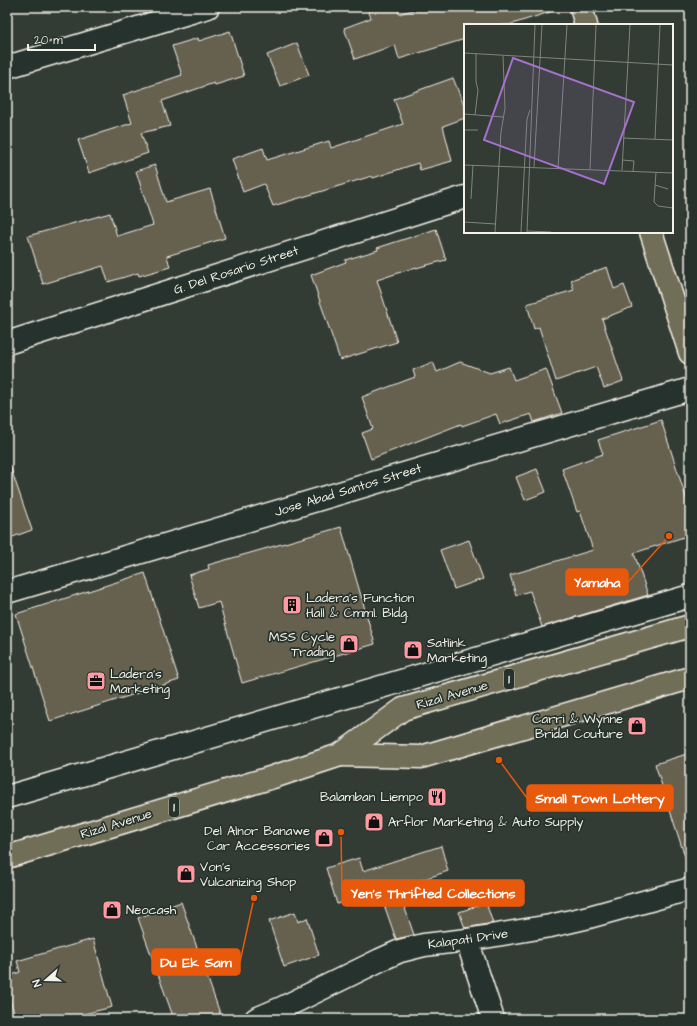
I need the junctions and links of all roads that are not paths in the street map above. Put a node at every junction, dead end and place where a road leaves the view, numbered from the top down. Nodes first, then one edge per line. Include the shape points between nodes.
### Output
1 (208, 7) edge
2 (580, 7) edge
3 (586, 24) edge
4 (7, 67) edge
5 (464, 197) edge
6 (651, 233) edge
7 (7, 343) edge
8 (690, 353) edge
9 (690, 389) edge
10 (7, 592) edge
11 (690, 596) edge
12 (690, 626) edge
13 (690, 678) edge
14 (340, 755) junction
15 (7, 797) edge
16 (7, 857) edge
17 (690, 889) edge
18 (467, 940) junction
19 (256, 1019) edge
20 (493, 1019) edge

1 - 4 street
2 - 3 main road
5 - 7 street, G. Del Rosario Street
6 - 8 main road
9 - 10 street, Jose Abad Santos Street
11 - 15 street
12 - 14 main road, Rizal Avenue / 1 via 403,709
13 - 14 main road, Rizal Avenue / 1 via 421,757
14 - 16 main road, Rizal Avenue / 1
17 - 18 street, Kalapati Drive via 556,925
18 - 19 street, Kalapati Drive via 424,945 400,951
18 - 20 street

